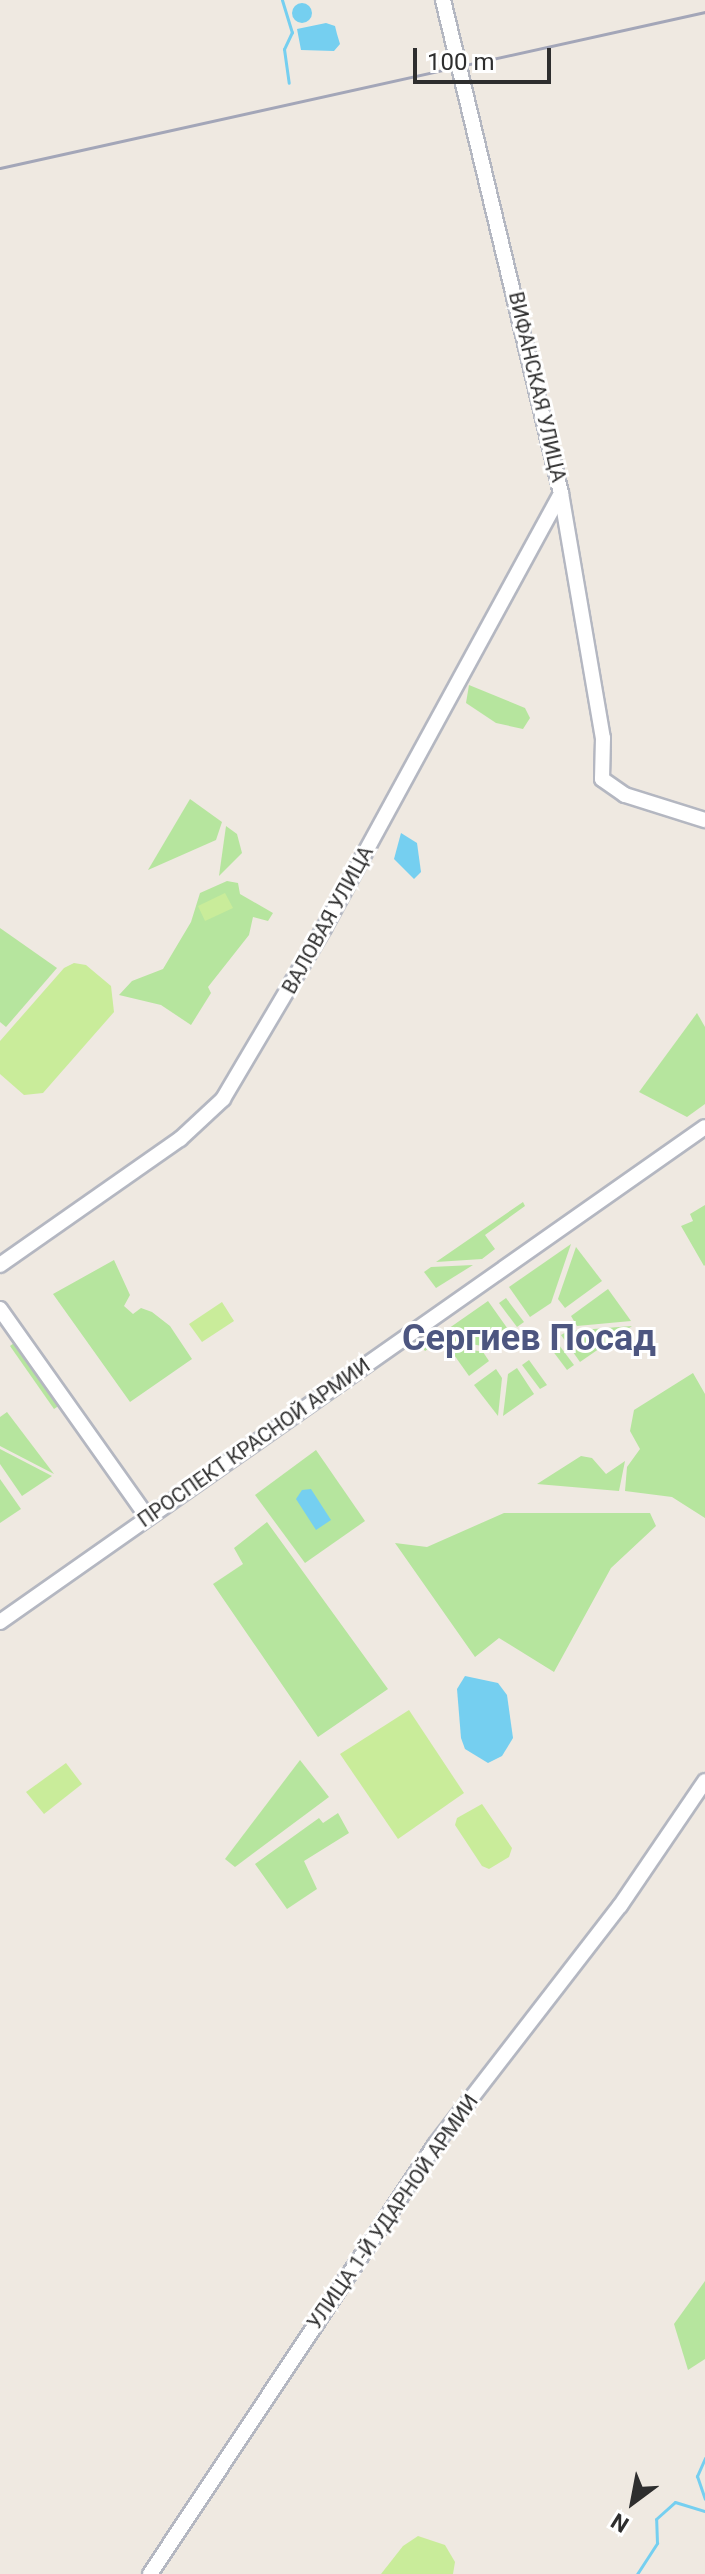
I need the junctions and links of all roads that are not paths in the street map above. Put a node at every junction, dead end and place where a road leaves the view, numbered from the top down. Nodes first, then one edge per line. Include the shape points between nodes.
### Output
1 (443, 0) edge
2 (561, 493) junction
3 (705, 820) edge
4 (705, 1127) edge
5 (0, 1265) edge
6 (0, 1309) edge
7 (147, 1517) junction
8 (0, 1622) edge
9 (705, 1781) edge
10 (150, 2574) edge

1 - 2 main road, ВИФАНСКАЯ УЛИЦА
2 - 3 main road, ВИФАНСКАЯ УЛИЦА via 603,738 602,779 625,795
2 - 5 main road, ВАЛОВАЯ УЛИЦА via 244,1071 202,1122
4 - 7 main road, ПРОСПЕКТ КРАСНОЙ АРМИИ
6 - 7 main road
7 - 8 main road, ПРОСПЕКТ КРАСНОЙ АРМИИ
9 - 10 main road, УЛИЦА 1-Й УДАРНОЙ АРМИИ via 620,1906 435,2145

